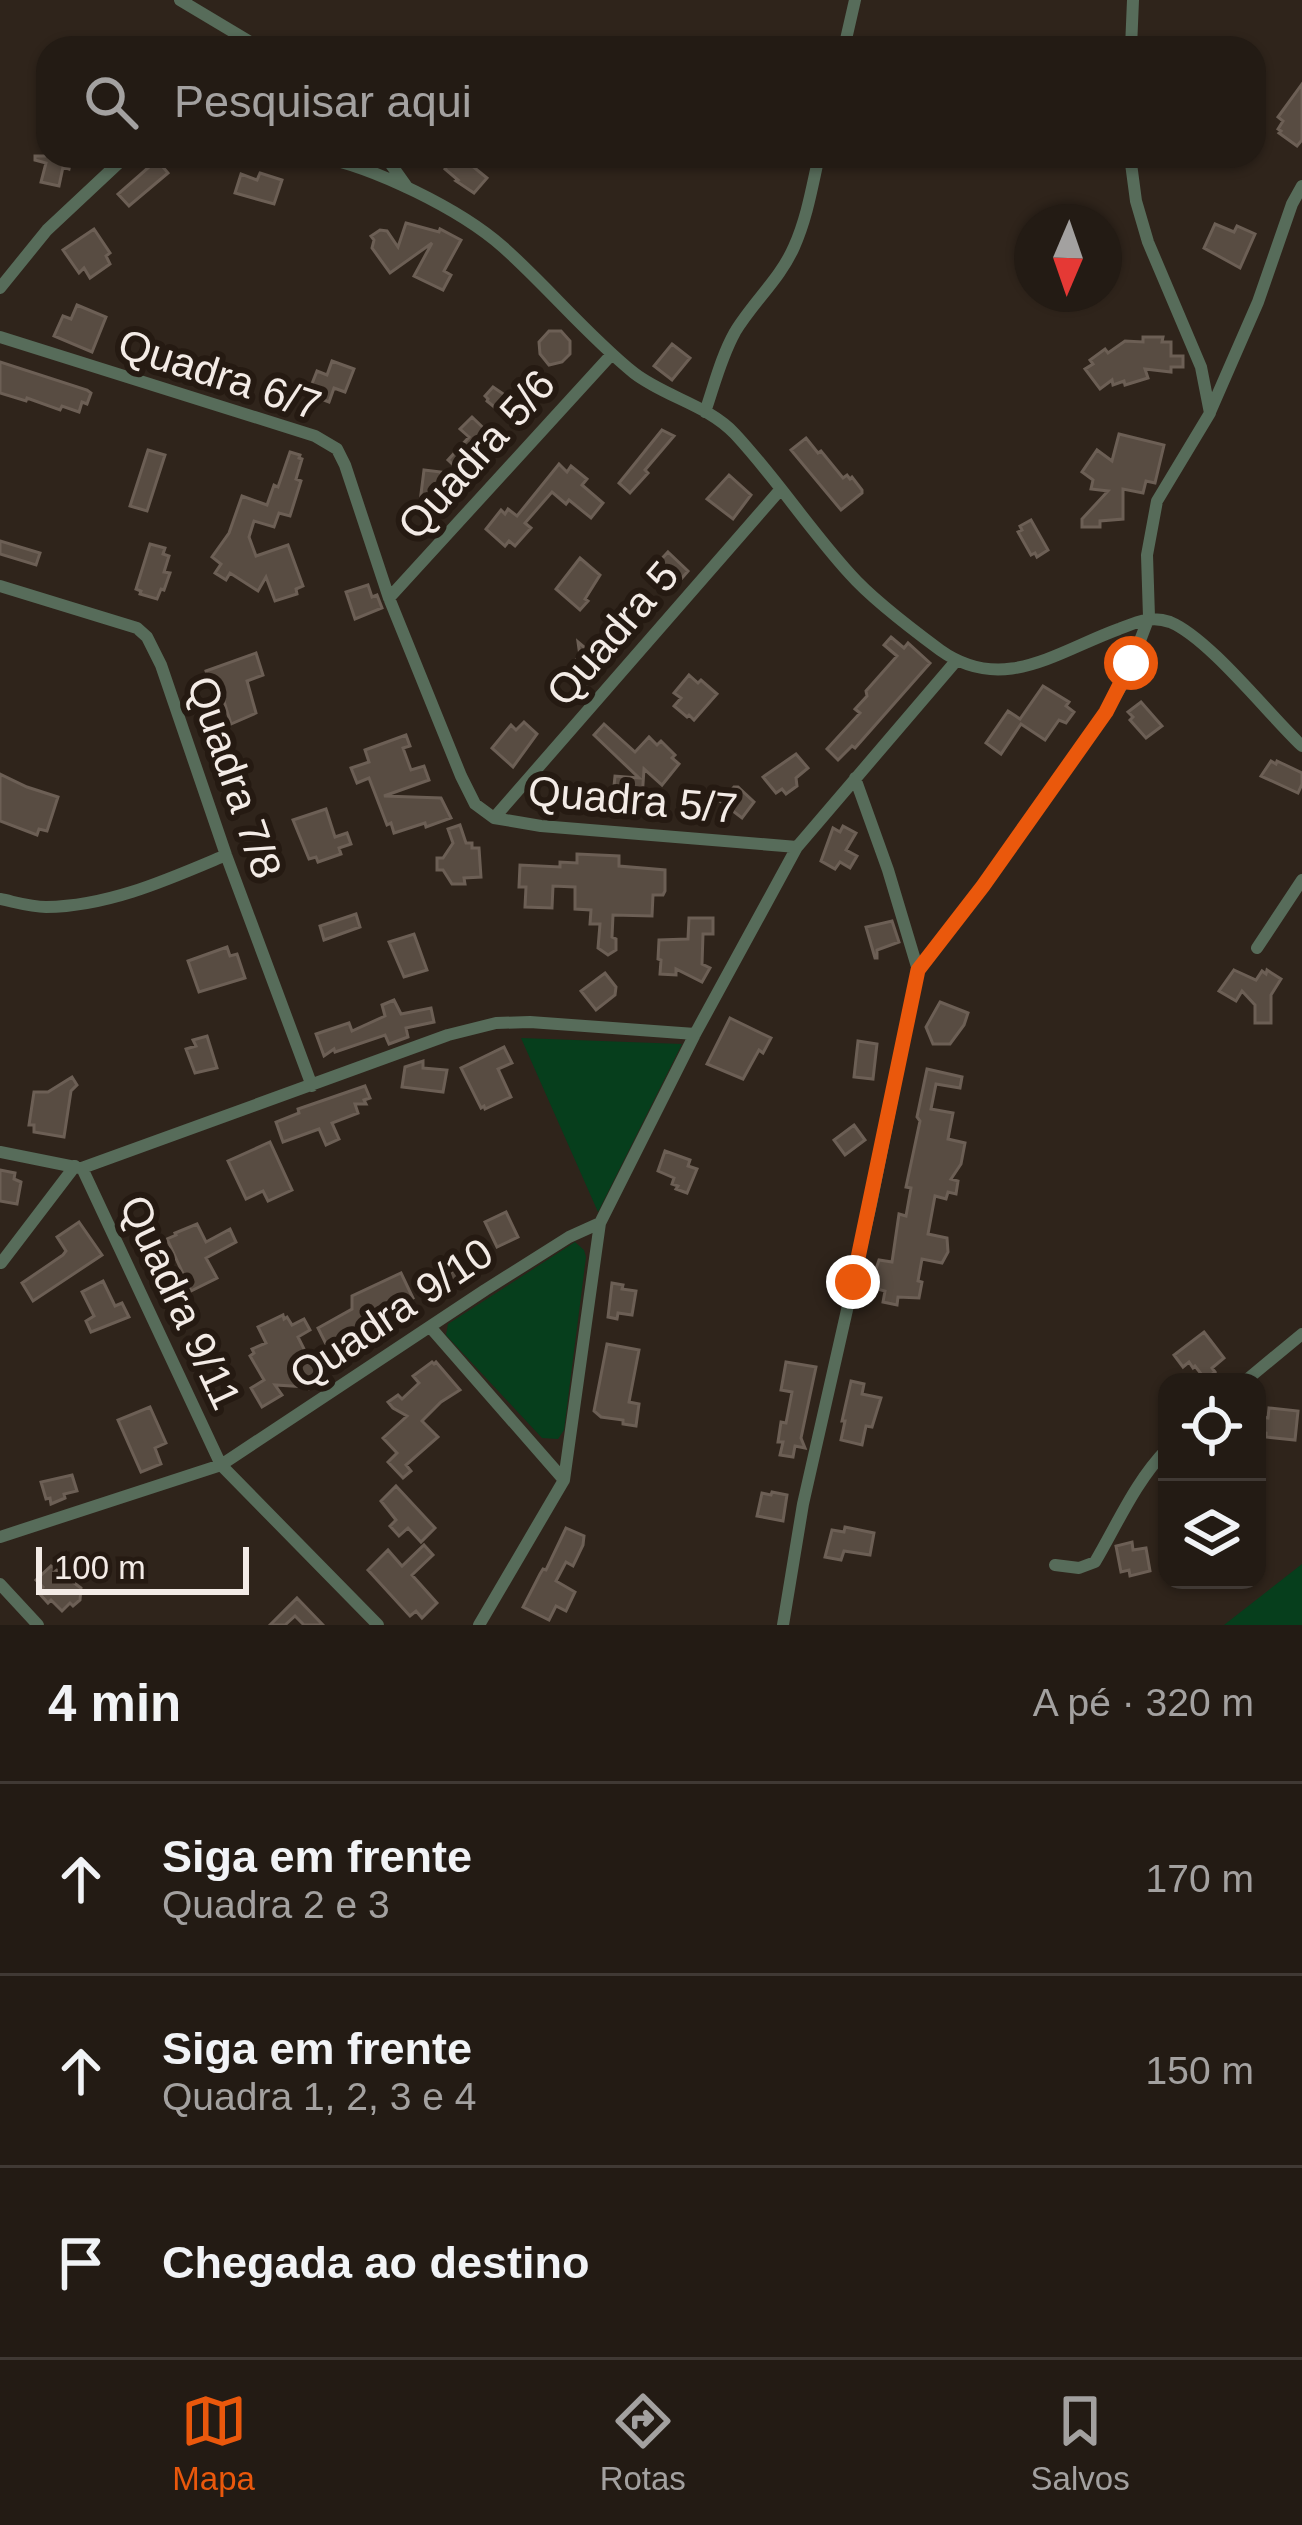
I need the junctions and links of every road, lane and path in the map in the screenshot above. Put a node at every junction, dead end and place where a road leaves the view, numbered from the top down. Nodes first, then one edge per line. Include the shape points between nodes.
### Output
1 (181, 0) edge
2 (855, 0) edge
3 (1132, 0) edge
4 (240, 36) edge
5 (847, 36) edge
6 (1131, 36) edge
7 (114, 168) edge
8 (356, 168) edge
9 (393, 168) edge
10 (816, 168) edge
11 (1132, 168) edge
12 (1302, 186) edge
13 (407, 188) junction
14 (1, 285) edge
15 (0, 337) edge
16 (612, 354) junction
17 (705, 412) junction
18 (1210, 413) junction
19 (780, 490) junction
20 (0, 586) edge
21 (388, 598) junction
22 (1149, 617) junction
23 (956, 661) junction
24 (1302, 746) edge
25 (855, 778) junction
26 (494, 818) junction
27 (797, 847) junction
28 (226, 855) junction
29 (1302, 880) edge
30 (0, 899) edge
31 (1257, 949) dead end
32 (918, 970) junction
33 (694, 1034) junction
34 (312, 1086) junction
35 (0, 1152) edge
36 (78, 1167) junction
37 (600, 1223) junction
38 (1, 1263) edge
39 (430, 1328) junction
40 (1302, 1334) edge
41 (1255, 1373) edge
42 (1158, 1458) edge
43 (221, 1465) junction
44 (564, 1480) junction
45 (0, 1538) edge
46 (1054, 1565) dead end
47 (0, 1584) edge
48 (38, 1625) edge
49 (378, 1625) edge
50 (479, 1625) edge
51 (783, 1625) edge

1 - 4 street
2 - 5 street
3 - 6 street
7 - 14 street
8 - 13 street
9 - 13 street
10 - 17 street via 793,251 735,333
11 - 18 street via 1148,242 1201,368
12 - 18 street
13 - 16 street via 500,244
15 - 21 street, Quadra 6/7 via 337,449
16 - 17 street
16 - 21 street, Quadra 5/6
17 - 19 street via 732,430
18 - 22 street via 1157,501 1147,555
19 - 23 street via 853,578
19 - 26 street, Quadra 5
20 - 28 street, Quadra 7/8 via 147,637
21 - 26 street, Quadra 5/7 via 460,776
22 - 23 street via 1012,670
22 - 24 street via 1185,630
22 - 32 street via 1106,712
23 - 25 street
25 - 27 street
25 - 32 street
26 - 27 street, Quadra 5/7
27 - 33 street
28 - 30 street via 98,900 44,907
28 - 34 street, Quadra 7/8
29 - 31 street
32 - 51 street
33 - 34 street via 496,1023
33 - 37 street
34 - 36 street
35 - 36 street
36 - 38 street
36 - 43 street, Quadra 9/11
37 - 39 street, Quadra 9/10
37 - 44 street
39 - 43 street, Quadra 9/10
39 - 44 street
40 - 41 street
42 - 46 street via 1095,1562
43 - 45 street, Quadra 9/10
43 - 49 street, Quadra 9/11
44 - 50 street
47 - 48 street

